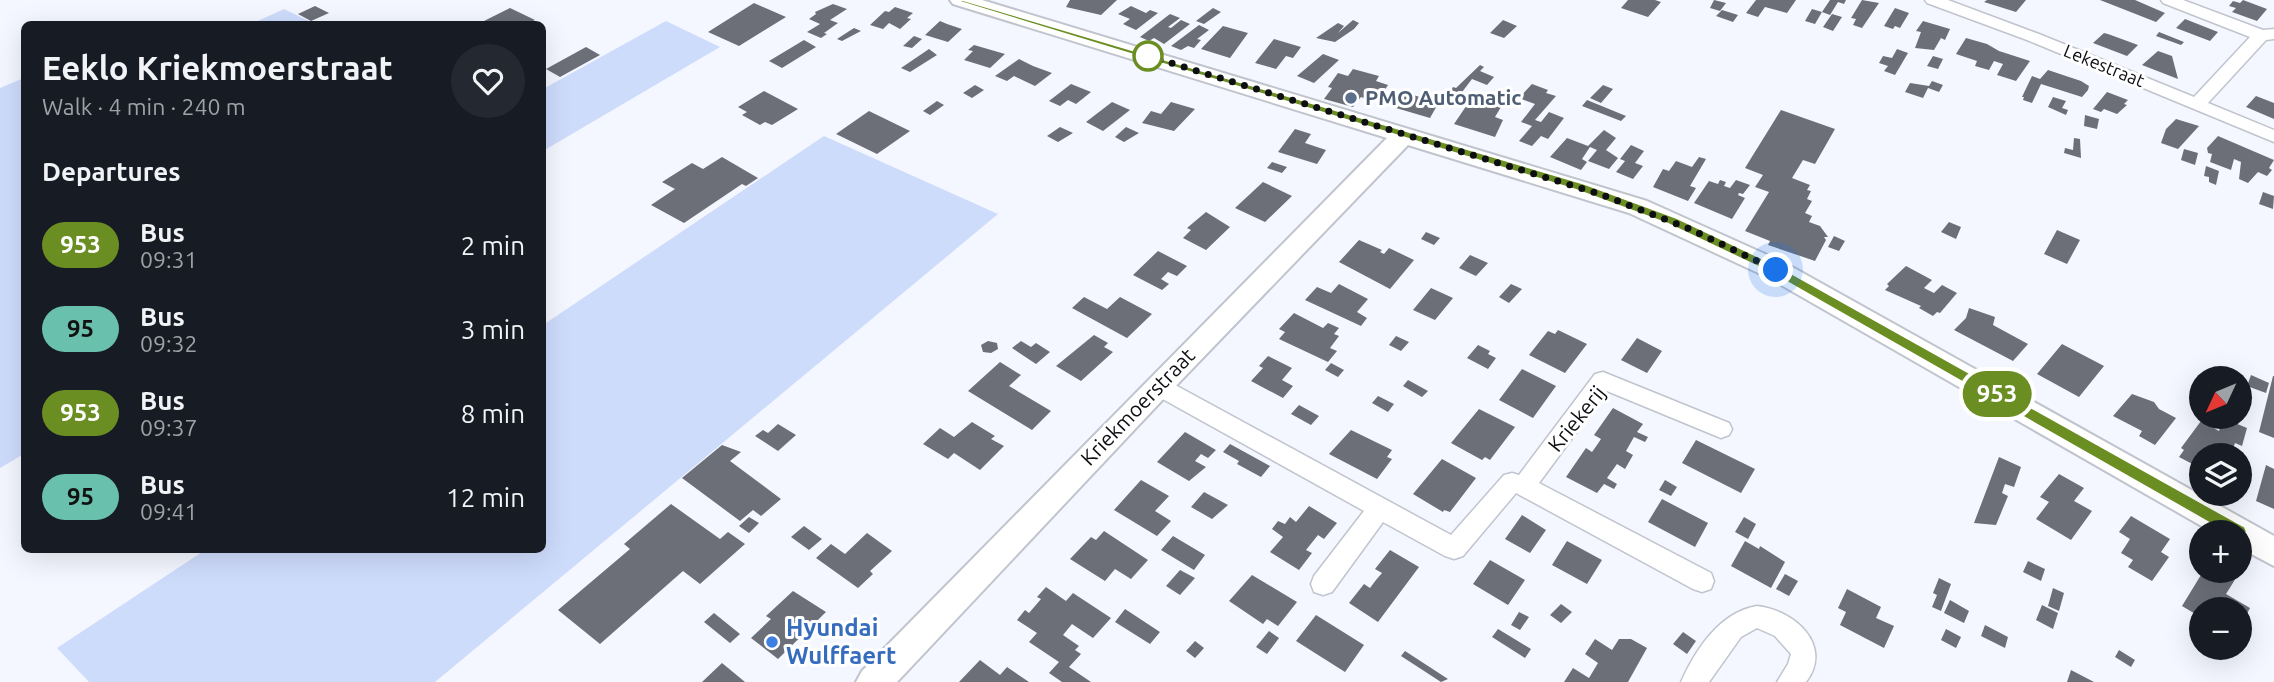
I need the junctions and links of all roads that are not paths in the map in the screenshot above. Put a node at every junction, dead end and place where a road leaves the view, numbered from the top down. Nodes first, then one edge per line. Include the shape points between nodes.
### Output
1 (963, 0) edge
2 (1933, 0) edge
3 (2169, 0) edge
4 (2267, 34) edge
5 (2197, 104) junction
6 (1405, 134) junction
7 (2274, 136) edge
8 (1158, 386) junction
9 (1721, 429) dead end
10 (1524, 486) junction
11 (1380, 508) junction
12 (2219, 520) edge
13 (2252, 539) edge
14 (2274, 552) edge
15 (1702, 581) dead end
16 (1323, 584) dead end
17 (874, 682) edge
18 (1694, 682) edge
19 (1790, 682) edge

1 - 6 street
2 - 5 street, Lekestraat
3 - 4 street
4 - 5 street
5 - 7 street, Lekestraat
6 - 8 street, Kriekmoerstraat
6 - 12 street via 1626,203 1734,249
8 - 11 street, Kriekerij
8 - 17 street, Kriekmoerstraat
9 - 10 street, Kriekerij via 1603,380
10 - 11 street, Kriekerij via 1512,482 1454,549
10 - 15 street
11 - 16 street
13 - 14 street
18 - 19 street via 1735,625 1751,616 1773,620 1793,633 1804,652 1800,669

